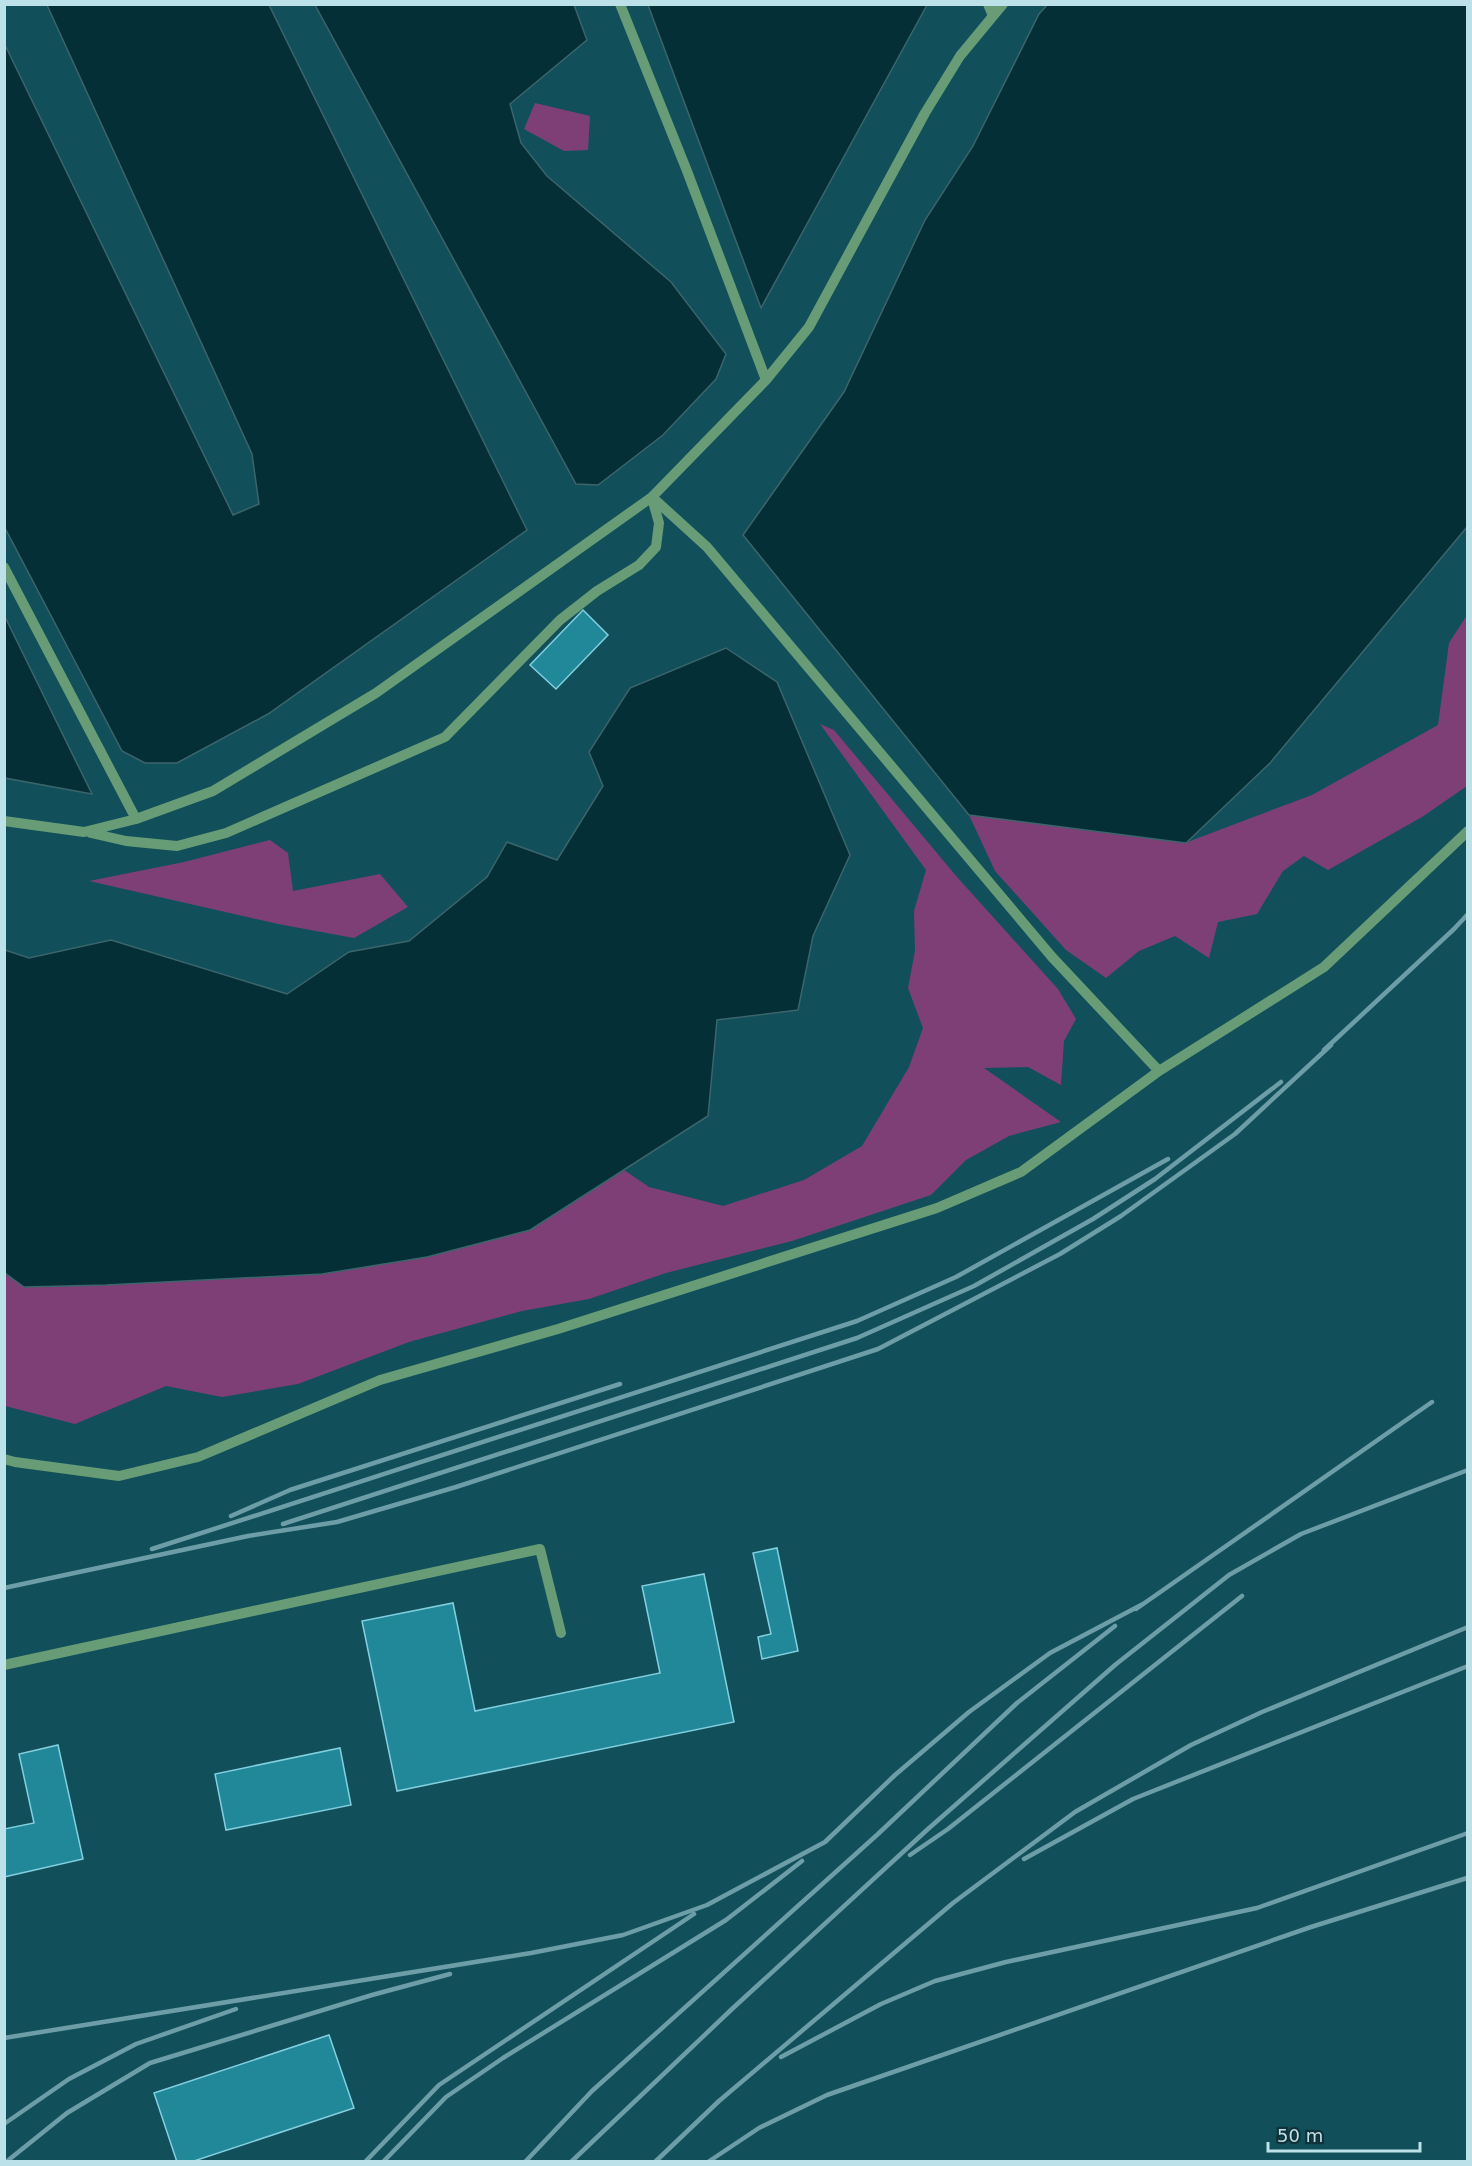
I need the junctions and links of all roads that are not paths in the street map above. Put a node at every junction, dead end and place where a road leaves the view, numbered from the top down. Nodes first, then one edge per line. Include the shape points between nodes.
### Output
1 (620, 4) edge
2 (988, 4) edge
3 (1003, 4) edge
4 (993, 15) junction
5 (766, 380) junction
6 (652, 497) junction
7 (4, 567) edge
8 (136, 819) junction
9 (4, 821) edge
10 (1467, 831) edge
11 (84, 832) junction
12 (1160, 1071) junction
13 (4, 1458) edge
14 (561, 1632) dead end
15 (4, 1665) edge

1 - 5 lane
2 - 4 lane
3 - 4 lane
4 - 5 lane via 960,56 925,113 809,327
5 - 6 lane
6 - 8 lane via 376,693 213,791
6 - 11 lane via 659,523 656,547 639,565 560,620 445,737 226,833 177,846
6 - 12 lane via 707,547 1052,957
7 - 8 lane
8 - 11 lane
9 - 11 lane
10 - 12 lane via 1324,967
12 - 13 lane via 1021,1172 937,1208 558,1329 380,1380 198,1457 119,1476
14 - 15 lane via 540,1549

